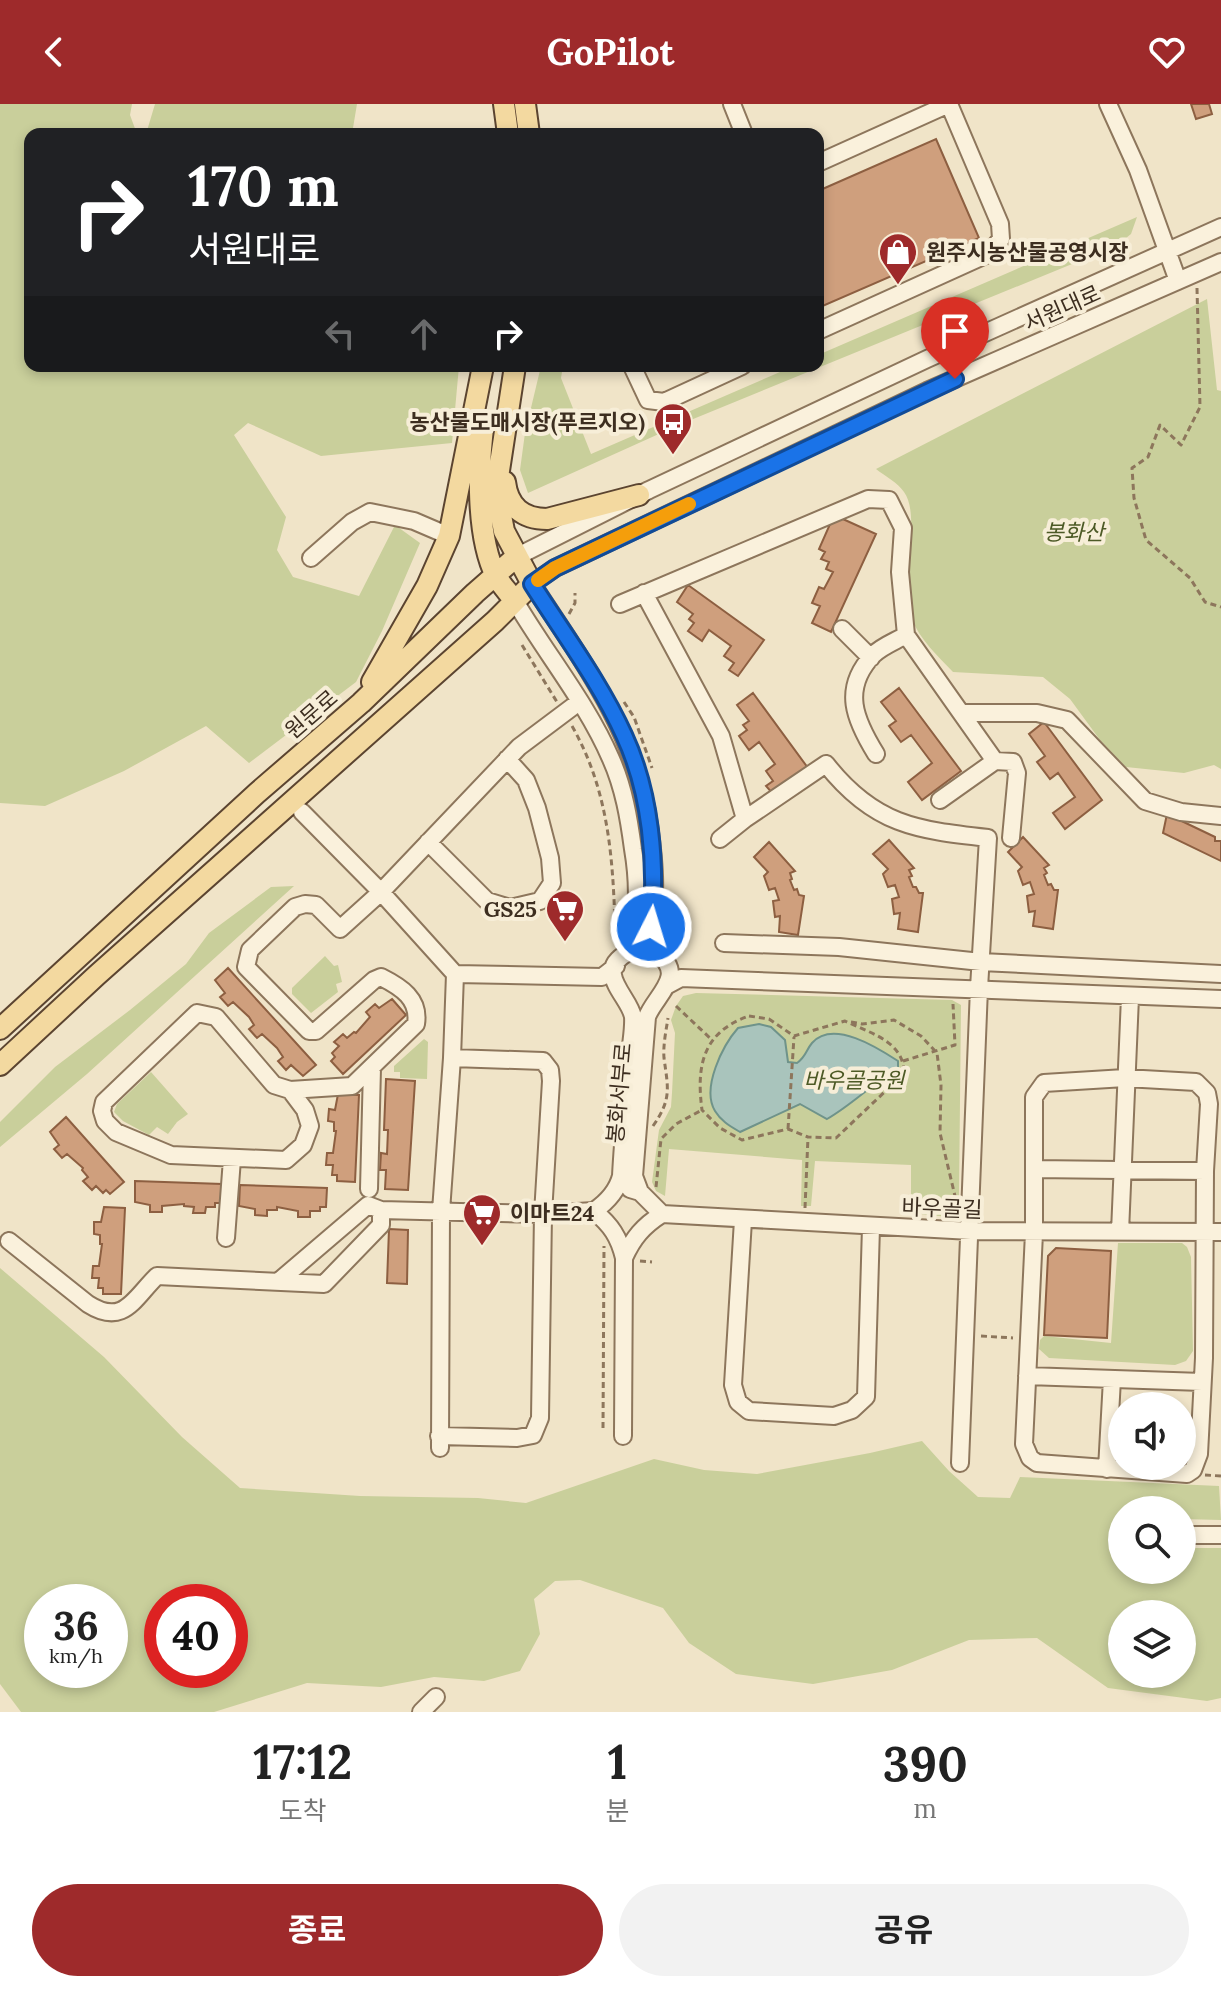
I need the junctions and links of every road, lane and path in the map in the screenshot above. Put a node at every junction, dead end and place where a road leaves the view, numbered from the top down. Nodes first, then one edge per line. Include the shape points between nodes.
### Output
1 (504, 104) edge
2 (525, 104) edge
3 (732, 104) edge
4 (1108, 104) edge
5 (507, 128) edge
6 (528, 128) edge
7 (742, 128) edge
8 (824, 160) edge
9 (1221, 227) edge
10 (1167, 250) junction
11 (1221, 262) edge
12 (1194, 274) junction
13 (1178, 281) junction
14 (824, 328) edge
15 (482, 372) edge
16 (491, 372) edge
17 (514, 372) edge
18 (635, 372) edge
19 (729, 372) edge
20 (502, 450) junction
21 (639, 495) junction
22 (449, 536) junction
23 (516, 557) junction
24 (311, 558) dead end
25 (496, 575) junction
26 (532, 584) junction
27 (644, 593) junction
28 (515, 601) junction
29 (620, 604) dead end
30 (1221, 607) edge
31 (842, 629) dead end
32 (906, 635) junction
33 (522, 645) dead end
34 (871, 658) junction
35 (579, 702) junction
36 (361, 703) junction
37 (564, 713) junction
38 (961, 713) junction
39 (876, 754) dead end
40 (507, 759) junction
41 (995, 761) junction
42 (940, 800) dead end
43 (302, 812) dead end
44 (1221, 816) edge
45 (745, 819) junction
46 (1011, 838) dead end
47 (720, 839) dead end
48 (428, 842) junction
49 (381, 892) junction
50 (615, 927) dead end
51 (724, 943) dead end
52 (628, 953) junction
53 (655, 953) junction
54 (981, 962) junction
55 (609, 972) junction
56 (455, 974) junction
57 (1221, 974) edge
58 (675, 982) junction
59 (979, 988) junction
60 (621, 996) junction
61 (1130, 997) junction
62 (1221, 999) edge
63 (658, 1000) junction
64 (953, 1000) dead end
65 (676, 1006) dead end
66 (668, 1018) dead end
67 (845, 1021) junction
68 (0, 1029) edge
69 (794, 1036) junction
70 (712, 1040) junction
71 (937, 1053) junction
72 (452, 1058) junction
73 (903, 1061) junction
74 (0, 1065) edge
75 (372, 1068) junction
76 (1125, 1078) junction
77 (290, 1090) junction
78 (702, 1110) junction
79 (788, 1129) junction
80 (650, 1131) dead end
81 (808, 1137) junction
82 (232, 1159) junction
83 (1034, 1169) junction
84 (1121, 1171) junction
85 (1205, 1171) junction
86 (369, 1189) dead end
87 (610, 1198) junction
88 (652, 1200) junction
89 (958, 1204) dead end
90 (381, 1210) junction
91 (441, 1211) junction
92 (805, 1212) dead end
93 (543, 1214) junction
94 (605, 1220) junction
95 (743, 1220) junction
96 (871, 1227) junction
97 (643, 1228) junction
98 (971, 1231) junction
99 (1101, 1232) junction
100 (1120, 1232) junction
101 (1213, 1232) edge
102 (1034, 1233) junction
103 (226, 1238) dead end
104 (9, 1241) dead end
105 (1100, 1251) dead end
106 (624, 1258) junction
107 (302, 1261) junction
108 (279, 1281) junction
109 (324, 1284) junction
110 (966, 1336) junction
111 (1029, 1339) junction
112 (1027, 1376) junction
113 (1112, 1379) junction
114 (1202, 1382) junction
115 (603, 1428) dead end
116 (623, 1436) dead end
117 (960, 1463) dead end
118 (1107, 1469) junction
119 (1196, 1535) edge
120 (1221, 1535) edge
121 (436, 1697) dead end
122 (421, 1712) edge

1 - 5 main road
2 - 6 main road
3 - 7 street
4 - 10 street
8 - 14 street via 949,104 1000,224 1001,239 988,254
9 - 10 street, 서원대로
10 - 13 street
10 - 21 street, 서원대로
11 - 12 street, 서원대로
12 - 13 street, 서원대로
12 - 30 path via 1200,407 1181,445 1160,425 1148,457 1132,468 1134,498 1146,540 1190,578 1205,602
13 - 26 street, 서원대로 via 927,391 555,568
15 - 22 main road
16 - 25 main road via 479,482
17 - 20 main road
18 - 19 street via 648,400 664,402
20 - 21 main road via 506,493 516,511 536,519
20 - 23 main road via 496,490 504,531
21 - 23 street, 서원대로
22 - 24 street via 414,521 370,512
22 - 36 main road
23 - 25 main road, 원문로
23 - 26 main road
25 - 28 main road
25 - 36 main road, 원문로
26 - 28 main road
26 - 53 street via 602,695 634,761 649,825 654,890 650,938
27 - 29 street
27 - 32 street via 868,499 889,500 903,528 900,572
27 - 45 street via 721,736
28 - 35 street
28 - 74 main road
31 - 34 street
32 - 34 street
32 - 38 street
33 - 37 path
34 - 39 street via 854,695 855,714
35 - 37 street
35 - 52 street via 611,759 629,820 638,903
36 - 68 main road, 원문로
37 - 40 street
37 - 50 path via 600,793 613,855
38 - 41 street
38 - 44 street via 1037,713 1067,720 1145,801
40 - 48 street
40 - 48 street via 526,780 550,858 552,883 540,901 510,908 487,901
41 - 42 street
41 - 46 street via 1013,762 1017,773
43 - 49 street
45 - 47 street
45 - 54 street via 826,764 843,785 885,817 924,831 988,838
48 - 49 street
49 - 56 street
49 - 75 street via 340,929 316,905 295,907 246,959 246,967 309,1031 316,1031 374,980 381,977 397,985 416,1006 416,1024
51 - 54 street via 839,947
52 - 53 street
52 - 55 street
53 - 58 street
54 - 57 street
54 - 59 street
55 - 56 street
55 - 60 street
56 - 72 street
58 - 59 street
58 - 63 street
59 - 61 street
59 - 98 street
60 - 63 street via 641,1005
60 - 87 street via 633,1016 621,1176
61 - 62 street
61 - 76 street
63 - 88 street, 봉화서부로 via 646,1029 634,1176
64 - 71 path via 955,1045
65 - 70 path
66 - 80 path via 665,1109
67 - 69 path
67 - 71 path via 894,1020
67 - 73 path via 883,1039
69 - 70 path via 769,1019 749,1016 728,1023
69 - 79 path
70 - 78 path via 700,1067
71 - 73 path
71 - 89 path via 940,1133
72 - 91 street
72 - 93 street via 543,1061 550,1070
73 - 81 path via 904,1081 893,1084 836,1138
75 - 77 street via 352,1086
75 - 86 street
76 - 83 street via 1044,1083 1034,1097
76 - 84 street
76 - 85 street via 1187,1081 1203,1087 1209,1104
77 - 82 street via 310,1126 303,1145 286,1160
77 - 82 street via 274,1085 216,1017 197,1013 104,1102 105,1121 116,1132 171,1155
78 - 79 path via 742,1140
78 - 88 path via 661,1139
79 - 81 path
81 - 92 path
82 - 103 street
83 - 84 street
83 - 102 street
84 - 85 street
84 - 100 street
85 - 101 street
87 - 88 street via 626,1189
87 - 94 street
88 - 95 street, 바우골길
88 - 97 street
90 - 91 street
90 - 107 street via 368,1205
90 - 109 street via 381,1225
91 - 93 street
91 - 93 street via 439,1442 533,1435 540,1418
93 - 94 street
94 - 97 street via 626,1234
94 - 106 street
94 - 115 path
95 - 96 street, 바우골길
95 - 96 street via 733,1385 738,1402 749,1411 834,1416 852,1410 866,1397
96 - 98 street, 바우골길
97 - 106 street
98 - 102 street, 바우골길
98 - 110 street
99 - 100 street, 바우골길
99 - 102 street, 바우골길
99 - 105 street
100 - 101 street, 바우골길
101 - 114 street
102 - 111 street via 1038,1314
104 - 108 street via 100,1312 133,1305 157,1276
106 - 116 street
107 - 108 street
107 - 109 street via 305,1281
108 - 109 street
110 - 111 path
110 - 117 street
111 - 112 street
112 - 113 street
112 - 118 street via 1024,1444 1030,1458
113 - 114 street
113 - 118 street
114 - 118 street via 1199,1454 1193,1470 1187,1474
119 - 120 street
121 - 122 street

